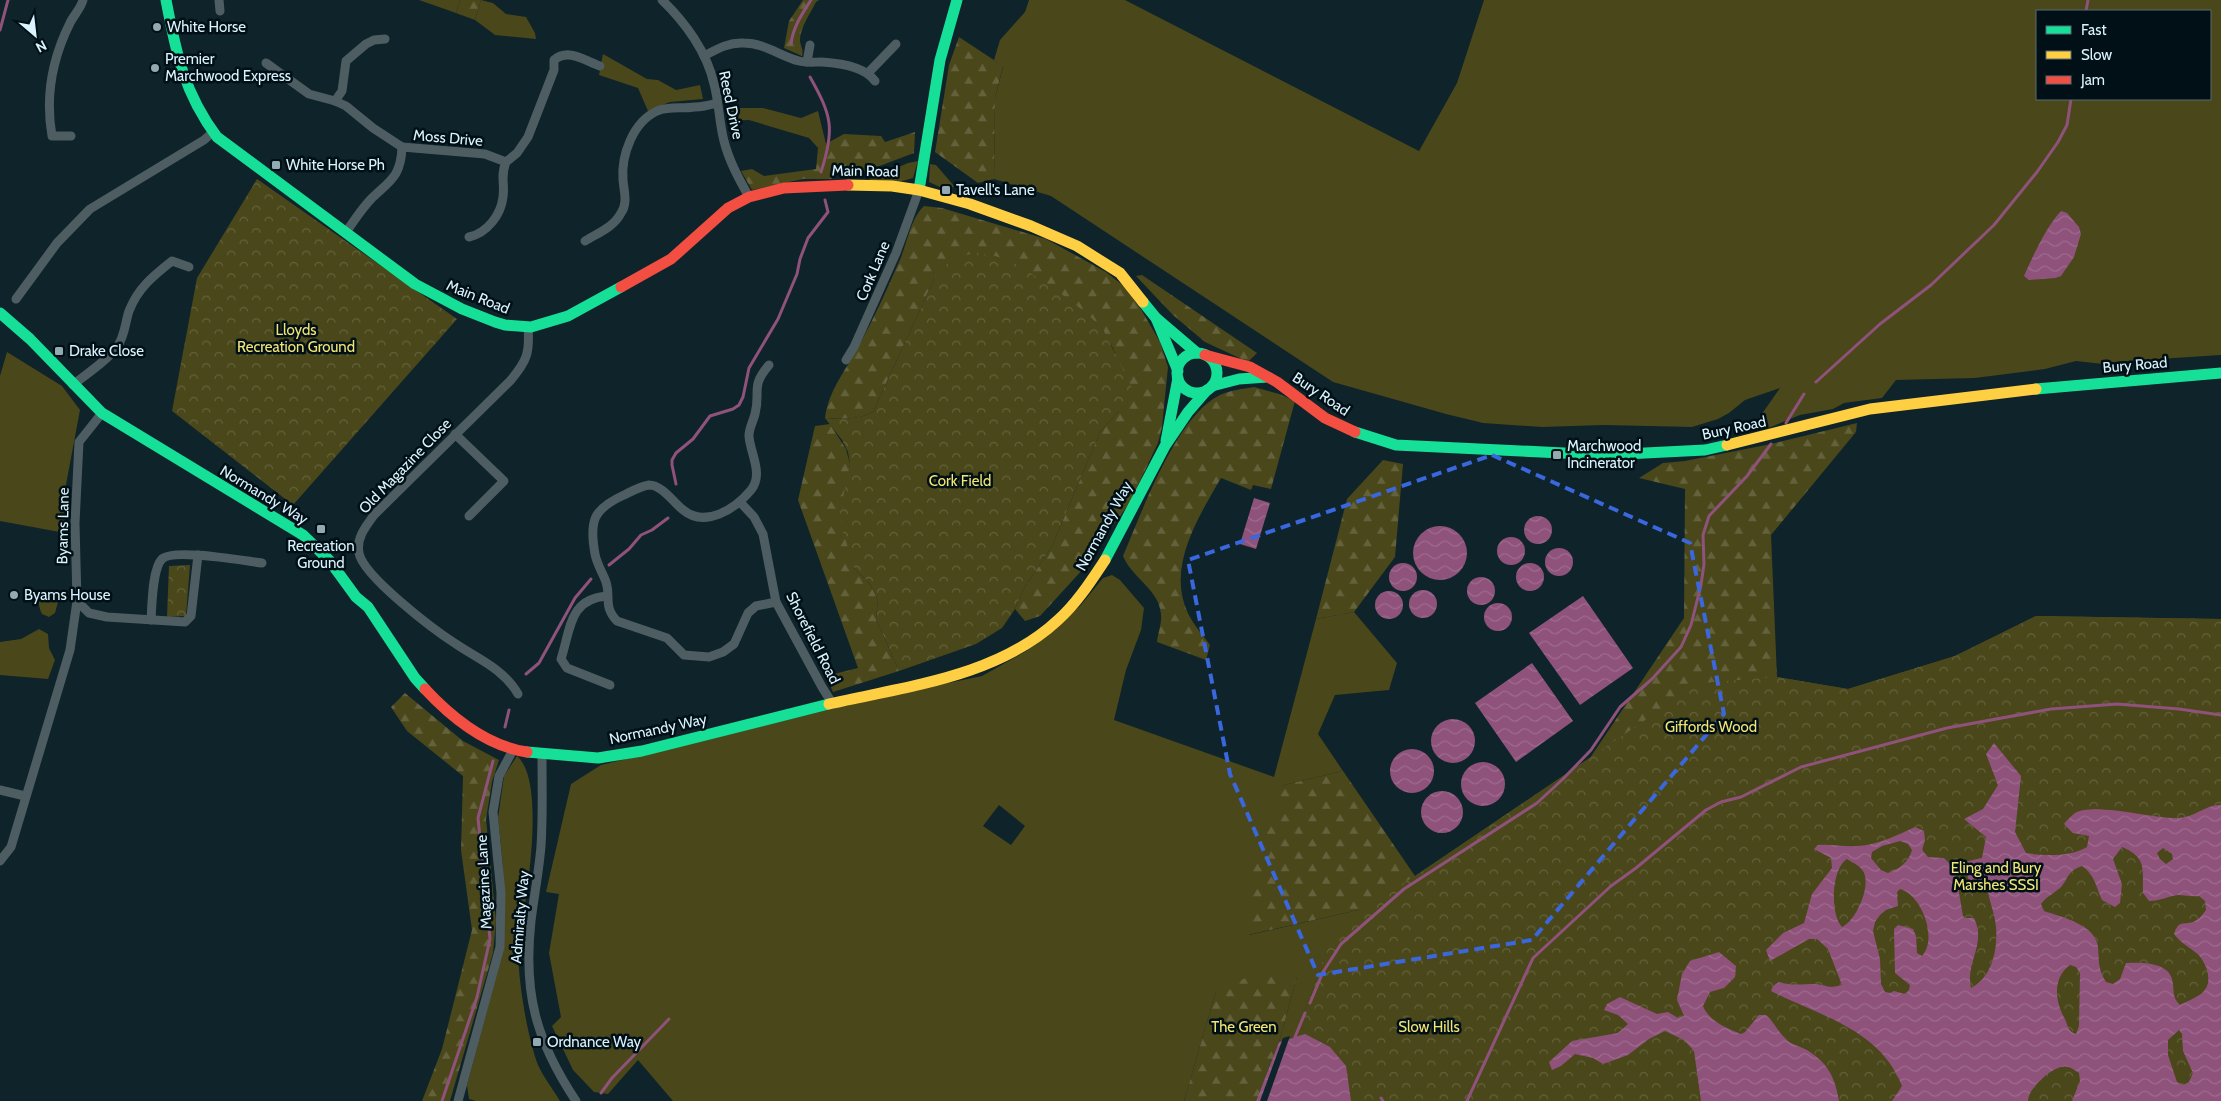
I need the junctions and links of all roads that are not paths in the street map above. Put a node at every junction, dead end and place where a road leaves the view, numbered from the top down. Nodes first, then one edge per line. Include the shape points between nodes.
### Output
1 (83, 0) edge
2 (166, 0) edge
3 (219, 0) edge
4 (662, 0) edge
5 (957, 0) edge
6 (220, 11) dead end
7 (385, 38) dead end
8 (896, 44) dead end
9 (810, 45) dead end
10 (704, 56) junction
11 (807, 62) junction
12 (266, 64) dead end
13 (600, 66) dead end
14 (868, 73) junction
15 (875, 81) dead end
16 (335, 101) junction
17 (717, 103) junction
18 (213, 132) junction
19 (71, 136) dead end
20 (402, 147) junction
21 (506, 162) junction
22 (919, 190) junction
23 (748, 197) junction
24 (346, 232) junction
25 (469, 237) dead end
26 (585, 241) dead end
27 (189, 266) dead end
28 (16, 299) dead end
29 (0, 313) edge
30 (1156, 318) junction
31 (528, 327) junction
32 (1201, 354) junction
33 (846, 360) dead end
34 (769, 365) dead end
35 (2221, 374) edge
36 (1178, 375) junction
37 (1267, 377) junction
38 (73, 385) junction
39 (1210, 388) junction
40 (102, 413) junction
41 (455, 434) junction
42 (1165, 446) junction
43 (740, 502) junction
44 (469, 516) dead end
45 (198, 555) junction
46 (262, 563) dead end
47 (606, 596) junction
48 (77, 601) junction
49 (776, 602) junction
50 (151, 620) junction
51 (610, 685) dead end
52 (518, 694) dead end
53 (832, 703) junction
54 (513, 750) junction
55 (542, 754) junction
56 (0, 790) edge
57 (25, 796) junction
58 (0, 861) edge
59 (458, 1101) edge
60 (576, 1101) edge

1 - 19 street via 61,44 49,91 48,116 52,136
2 - 18 street, Main Road via 173,43 191,97
3 - 6 street
4 - 10 street, Reed Drive via 680,18
5 - 22 street via 940,60
7 - 16 street via 366,44 346,61 342,91
8 - 14 street
9 - 11 street
10 - 11 street via 728,44 745,42
10 - 17 street, Reed Drive
11 - 14 street via 842,64
12 - 16 street via 309,94
13 - 21 street via 570,54 554,60 554,70 528,137
14 - 15 street
16 - 20 street
17 - 23 street, Reed Drive via 726,150
17 - 26 street via 666,108 640,124 630,143 624,170 626,198 622,212 612,224
18 - 24 street, Main Road via 232,150
18 - 28 street via 90,209 57,243
20 - 21 street, Moss Drive via 485,154
20 - 24 street, Moss Drive via 402,161 392,181 372,198
21 - 25 street via 502,173 503,198 498,213 479,234
22 - 23 street, Main Road via 892,186 784,188
22 - 30 street, Main Road via 997,213 1076,246 1120,273
22 - 33 street, Cork Lane via 892,262
23 - 31 street, Main Road via 728,208 684,249 657,268 568,316
24 - 31 street, Main Road via 403,276 445,301 505,325
27 - 38 street via 172,261 148,280 129,312 116,349
29 - 38 street, Normandy Way via 30,339
30 - 32 street
30 - 36 street
31 - 41 street, Old Magazine Close via 530,348 521,368
32 - 36 street via 1186,357 1180,363
32 - 37 street, Bury Road via 1250,367
32 - 39 street via 1214,362 1216,368 1216,379
34 - 43 street via 756,386 755,413 749,433 757,475 753,488
35 - 37 street, Bury Road via 2050,388 1870,409 1705,450 1605,455 1396,445 1342,427
36 - 39 street via 1181,384 1190,391
36 - 42 street, Normandy Way
37 - 39 street via 1239,379
38 - 40 street, Normandy Way
39 - 42 street, Normandy Way via 1188,412
40 - 48 street, Byams Lane via 79,442 75,523
40 - 54 street, Normandy Way via 303,535 329,560 356,597 368,607 415,678 442,706 479,734
41 - 44 street via 504,481
41 - 52 street, Old Magazine Close via 374,515 359,540 359,553 374,578 443,636 497,669
42 - 53 street, Normandy Way via 1111,550 1088,586 1059,620 1030,643 964,673
43 - 47 street via 724,513 697,517 684,511 660,488 650,485 617,498 600,509 591,538 596,560 607,584
43 - 49 street, Shorefield Road via 754,517 763,534
45 - 46 street
45 - 50 street via 171,554 162,559 157,569
45 - 50 street via 192,616 185,622
47 - 49 street via 611,614 617,621 667,638 684,656 697,657 723,652 734,644 748,613 756,606
47 - 51 street via 594,597 577,608 561,659 568,668
48 - 50 street via 89,613
48 - 57 street, Byams Lane via 70,650
49 - 53 street, Shorefield Road
53 - 55 street, Normandy Way via 642,751 598,758
54 - 55 street, Normandy Way
54 - 59 street, Magazine Lane via 499,776 493,812 501,894 500,947
55 - 60 street, Admiralty Way via 542,832 529,946 531,1000 547,1051
56 - 57 street
57 - 58 street, Byams Lane via 11,847

